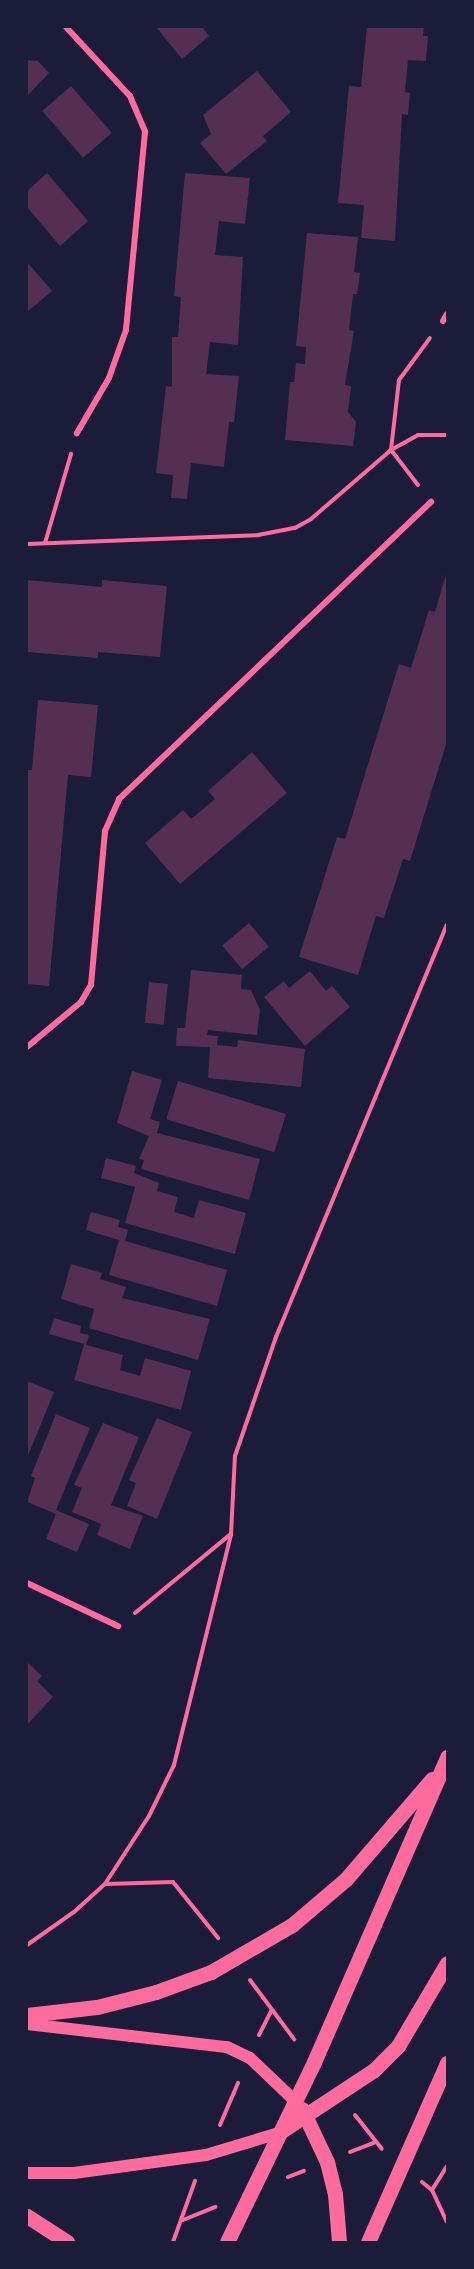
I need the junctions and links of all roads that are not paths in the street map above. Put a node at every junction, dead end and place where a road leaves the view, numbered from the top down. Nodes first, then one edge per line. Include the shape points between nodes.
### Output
1 (66, 27) edge
2 (447, 314) edge
3 (443, 321) road end
4 (77, 433) road end
5 (431, 502) road end
6 (27, 1047) edge
7 (27, 1583) edge
8 (118, 1626) road end
9 (445, 1761) edge
10 (447, 1963) edge
11 (27, 2016) edge
12 (27, 2024) edge
13 (447, 2063) edge
14 (294, 2100) junction
15 (306, 2116) junction
16 (279, 2133) junction
17 (27, 2173) edge
18 (27, 2216) edge
19 (67, 2242) edge
20 (227, 2242) edge
21 (339, 2242) edge
22 (368, 2242) edge

1 - 4 street via 130,96 145,132 126,330 109,378
2 - 3 street
5 - 6 street via 119,799 105,831 91,985 81,1002
7 - 8 street
9 - 11 main road via 346,1879 292,1924 211,1972 156,1992 97,2007
9 - 14 main road
10 - 15 main road via 398,2046 374,2070
12 - 14 main road via 227,2047 250,2058
13 - 22 main road
14 - 15 main road
14 - 16 main road
15 - 16 main road
15 - 21 main road via 330,2172
16 - 17 main road via 206,2155 85,2172
16 - 20 main road
18 - 19 main road

